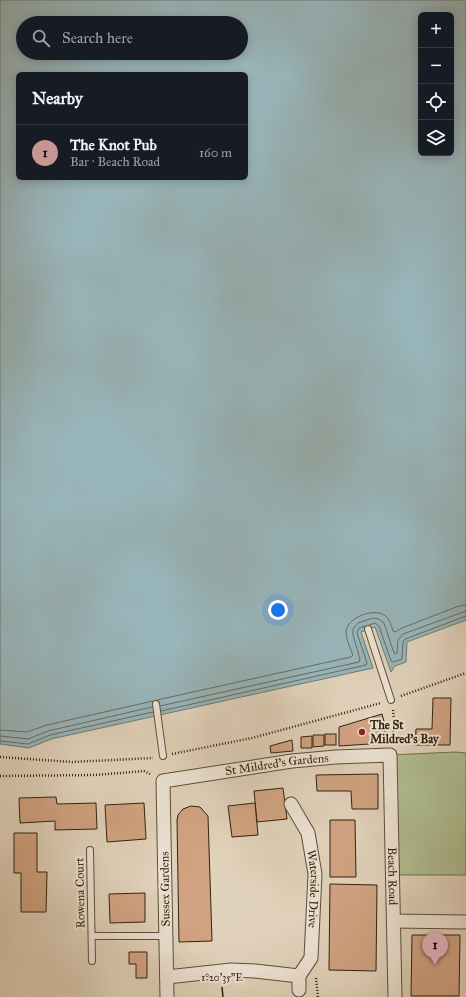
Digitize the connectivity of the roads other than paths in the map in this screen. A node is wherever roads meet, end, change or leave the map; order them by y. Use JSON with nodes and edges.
{"nodes":[{"id":1,"x":368,"y":630,"type":"dead end"},
{"id":2,"x":391,"y":700,"type":"road end"},
{"id":3,"x":156,"y":704,"type":"dead end"},
{"id":4,"x":390,"y":755,"type":"joint"},
{"id":5,"x":163,"y":756,"type":"road end"},
{"id":6,"x":163,"y":781,"type":"joint"},
{"id":7,"x":291,"y":804,"type":"dead end"},
{"id":8,"x":90,"y":850,"type":"dead end"},
{"id":9,"x":394,"y":922,"type":"junction"},
{"id":10,"x":466,"y":922,"type":"edge"},
{"id":11,"x":92,"y":936,"type":"junction"},
{"id":12,"x":166,"y":936,"type":"junction"},
{"id":13,"x":92,"y":961,"type":"dead end"},
{"id":14,"x":299,"y":976,"type":"junction"},
{"id":15,"x":167,"y":977,"type":"junction"},
{"id":16,"x":299,"y":990,"type":"dead end"},
{"id":17,"x":167,"y":997,"type":"edge"},
{"id":18,"x":395,"y":997,"type":"edge"}],
"edges":[{"from":1,"to":2,"type":"lane"},
{"from":3,"to":5,"type":"lane"},
{"from":4,"to":6,"type":"street","name":"St Mildred's Gardens"},
{"from":4,"to":9,"type":"street","name":"Beach Road"},
{"from":6,"to":12,"type":"street","name":"Sussex Gardens"},
{"from":7,"to":14,"type":"street","name":"Waterside Drive"},
{"from":8,"to":11,"type":"lane","name":"Rowena Court"},
{"from":9,"to":10,"type":"street"},
{"from":9,"to":18,"type":"street","name":"Beach Road"},
{"from":11,"to":12,"type":"lane","name":"Rowena Court"},
{"from":11,"to":13,"type":"lane","name":"Rowena Court"},
{"from":12,"to":15,"type":"street","name":"Sussex Gardens"},
{"from":14,"to":15,"type":"street"},
{"from":14,"to":16,"type":"street"},
{"from":15,"to":17,"type":"street","name":"Sussex Gardens"}]}
